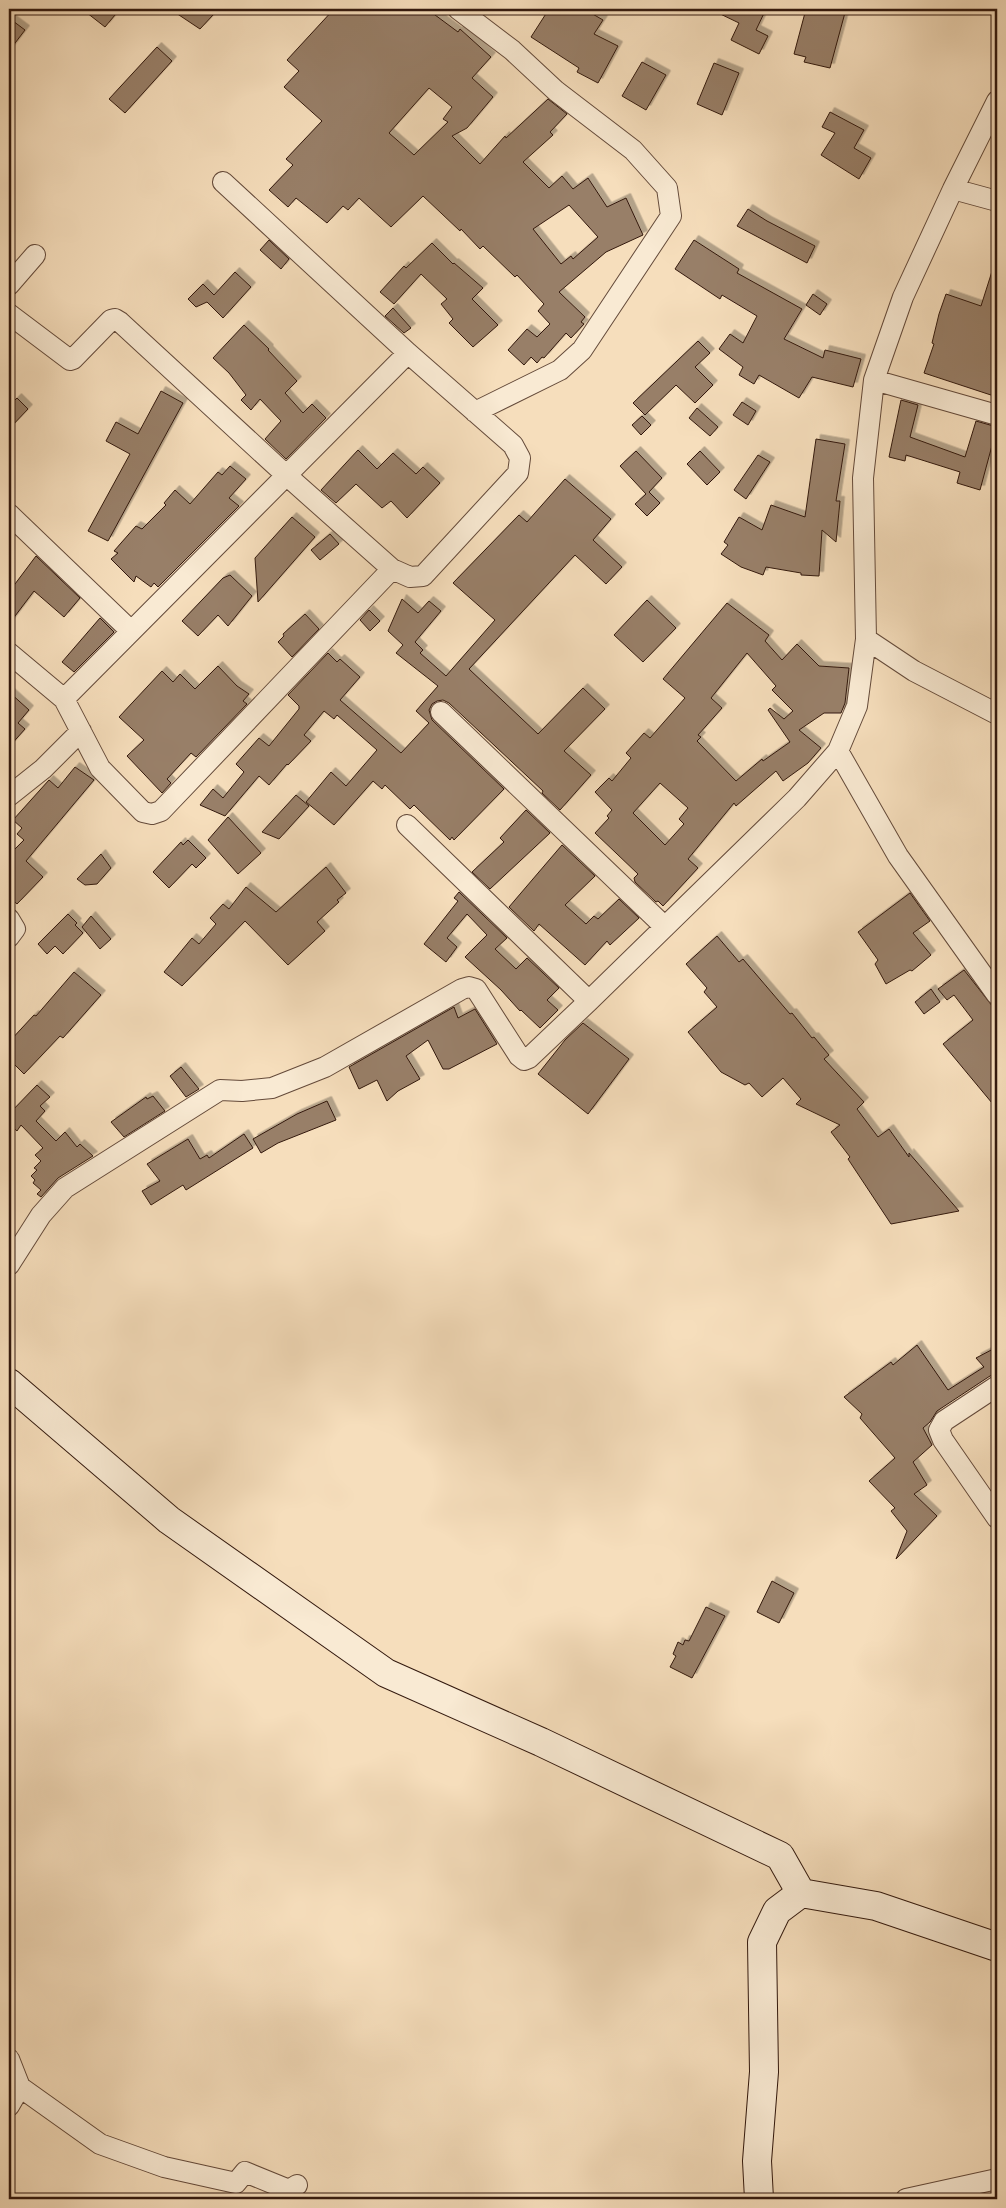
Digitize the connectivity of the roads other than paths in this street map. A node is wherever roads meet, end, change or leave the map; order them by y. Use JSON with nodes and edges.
{"nodes":[{"id":1,"x":458,"y":9,"type":"edge"},
{"id":2,"x":997,"y":101,"type":"edge"},
{"id":3,"x":223,"y":182,"type":"dead end"},
{"id":4,"x":953,"y":188,"type":"junction"},
{"id":5,"x":997,"y":201,"type":"edge"},
{"id":6,"x":35,"y":255,"type":"dead end"},
{"id":7,"x":9,"y":285,"type":"edge"},
{"id":8,"x":9,"y":314,"type":"edge"},
{"id":9,"x":408,"y":353,"type":"junction"},
{"id":10,"x":874,"y":380,"type":"junction"},
{"id":11,"x":475,"y":412,"type":"junction"},
{"id":12,"x":997,"y":415,"type":"edge"},
{"id":13,"x":285,"y":474,"type":"junction"},
{"id":14,"x":9,"y":514,"type":"edge"},
{"id":15,"x":392,"y":569,"type":"junction"},
{"id":16,"x":131,"y":631,"type":"junction"},
{"id":17,"x":866,"y":639,"type":"junction"},
{"id":18,"x":9,"y":653,"type":"edge"},
{"id":19,"x":64,"y":700,"type":"junction"},
{"id":20,"x":441,"y":712,"type":"dead end"},
{"id":21,"x":997,"y":714,"type":"edge"},
{"id":22,"x":81,"y":731,"type":"junction"},
{"id":23,"x":838,"y":751,"type":"junction"},
{"id":24,"x":9,"y":796,"type":"edge"},
{"id":25,"x":407,"y":824,"type":"dead end"},
{"id":26,"x":9,"y":919,"type":"edge"},
{"id":27,"x":665,"y":927,"type":"junction"},
{"id":28,"x":9,"y":938,"type":"edge"},
{"id":29,"x":997,"y":995,"type":"edge"},
{"id":30,"x":589,"y":1002,"type":"junction"},
{"id":31,"x":9,"y":1265,"type":"edge"},
{"id":32,"x":9,"y":1383,"type":"edge"},
{"id":33,"x":997,"y":1386,"type":"edge"},
{"id":34,"x":997,"y":1518,"type":"edge"},
{"id":35,"x":801,"y":1893,"type":"junction"},
{"id":36,"x":997,"y":1947,"type":"edge"},
{"id":37,"x":9,"y":2059,"type":"edge"},
{"id":38,"x":20,"y":2087,"type":"junction"},
{"id":39,"x":9,"y":2106,"type":"edge"},
{"id":40,"x":997,"y":2179,"type":"edge"},
{"id":41,"x":298,"y":2186,"type":"dead end"},
{"id":42,"x":759,"y":2199,"type":"edge"},
{"id":43,"x":906,"y":2199,"type":"edge"}],
"edges":[{"from":1,"to":11,"type":"street"},
{"from":2,"to":4,"type":"street"},
{"from":3,"to":9,"type":"street"},
{"from":4,"to":5,"type":"street"},
{"from":4,"to":10,"type":"street"},
{"from":6,"to":7,"type":"street"},
{"from":8,"to":13,"type":"street"},
{"from":9,"to":11,"type":"street"},
{"from":9,"to":13,"type":"street"},
{"from":10,"to":12,"type":"street"},
{"from":10,"to":17,"type":"street"},
{"from":11,"to":15,"type":"street"},
{"from":13,"to":15,"type":"street"},
{"from":13,"to":16,"type":"street"},
{"from":14,"to":16,"type":"street"},
{"from":15,"to":22,"type":"street"},
{"from":16,"to":19,"type":"street"},
{"from":17,"to":21,"type":"street"},
{"from":17,"to":23,"type":"street"},
{"from":18,"to":19,"type":"street"},
{"from":19,"to":22,"type":"street"},
{"from":20,"to":27,"type":"street"},
{"from":22,"to":24,"type":"street"},
{"from":23,"to":27,"type":"street"},
{"from":23,"to":29,"type":"street"},
{"from":25,"to":30,"type":"street"},
{"from":26,"to":28,"type":"street"},
{"from":27,"to":30,"type":"street"},
{"from":30,"to":31,"type":"street"},
{"from":32,"to":35,"type":"street"},
{"from":33,"to":34,"type":"street"},
{"from":35,"to":36,"type":"street"},
{"from":35,"to":42,"type":"street"},
{"from":37,"to":38,"type":"street"},
{"from":38,"to":39,"type":"street"},
{"from":38,"to":41,"type":"street"},
{"from":40,"to":43,"type":"street"}]}
